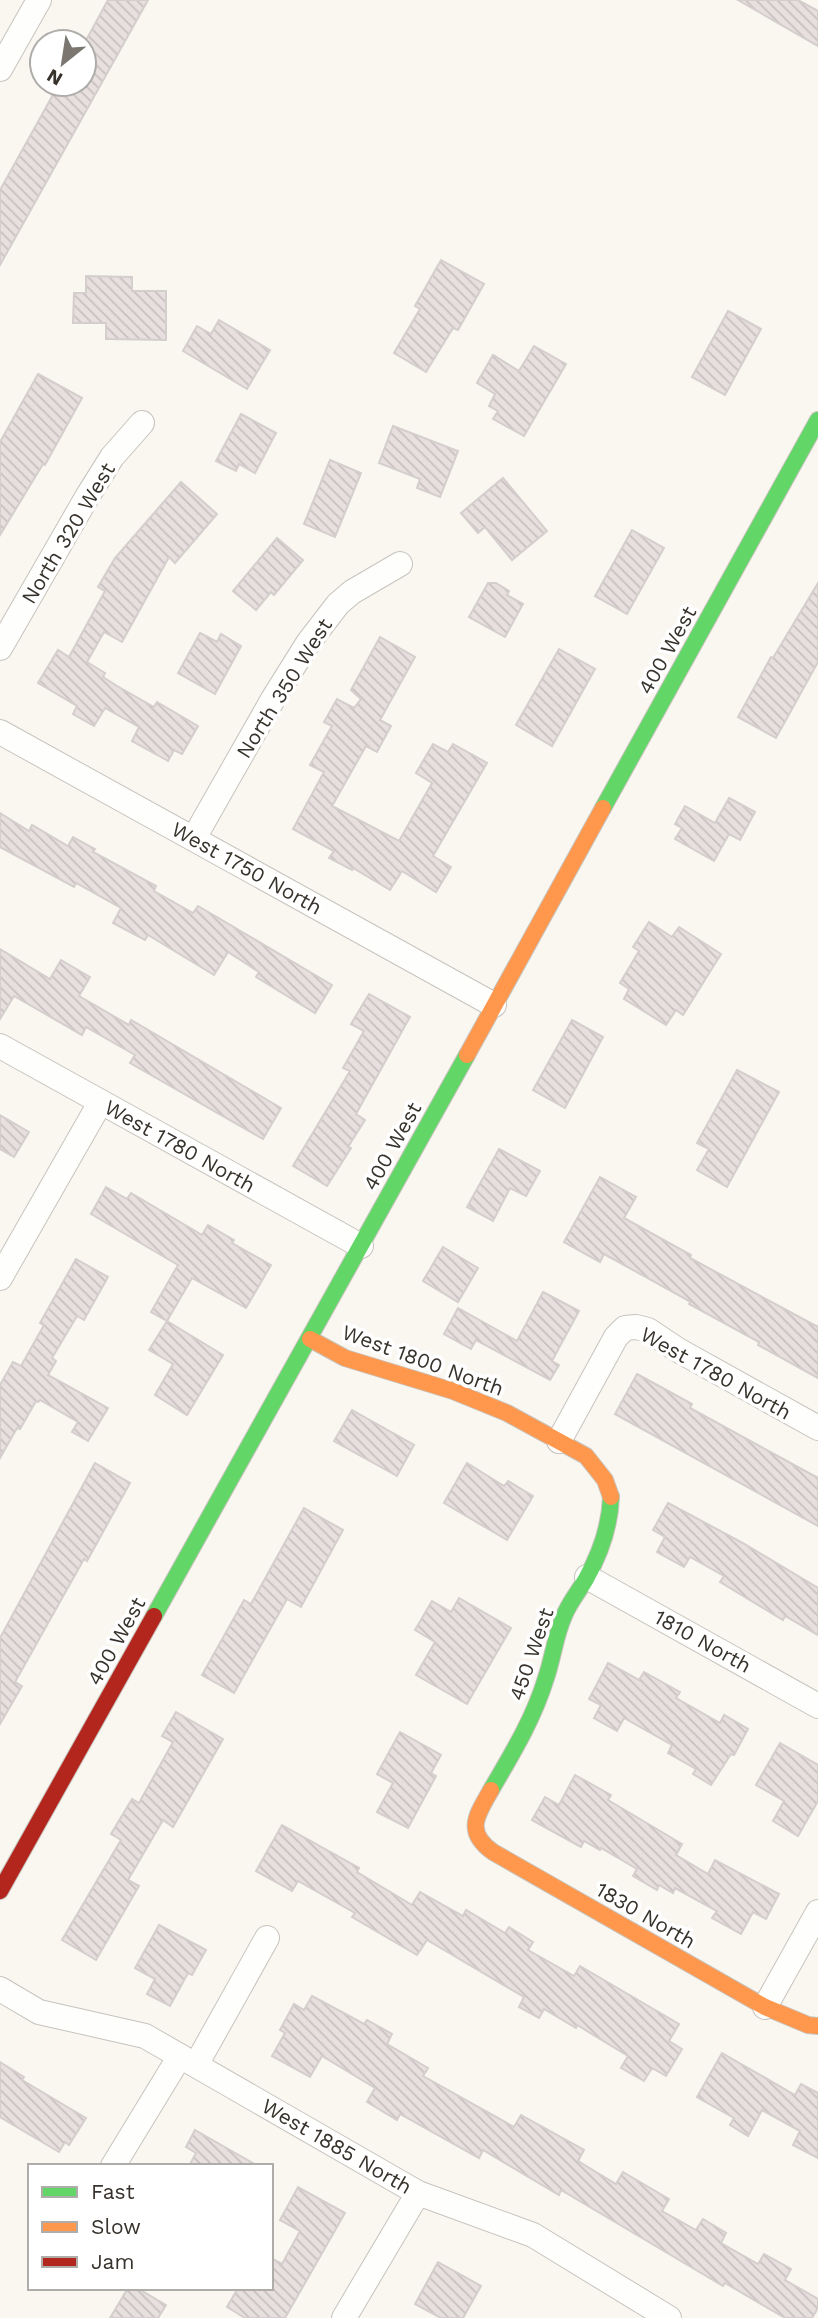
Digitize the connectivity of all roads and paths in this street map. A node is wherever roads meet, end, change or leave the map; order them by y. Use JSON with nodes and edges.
{"nodes":[{"id":1,"x":39,"y":0,"type":"edge"},
{"id":2,"x":0,"y":69,"type":"edge"},
{"id":3,"x":818,"y":420,"type":"edge"},
{"id":4,"x":142,"y":423,"type":"dead end"},
{"id":5,"x":400,"y":564,"type":"dead end"},
{"id":6,"x":0,"y":648,"type":"edge"},
{"id":7,"x":0,"y":732,"type":"edge"},
{"id":8,"x":194,"y":838,"type":"junction"},
{"id":9,"x":494,"y":1005,"type":"junction"},
{"id":10,"x":0,"y":1046,"type":"edge"},
{"id":11,"x":100,"y":1103,"type":"junction"},
{"id":12,"x":361,"y":1246,"type":"junction"},
{"id":13,"x":0,"y":1278,"type":"edge"},
{"id":14,"x":310,"y":1339,"type":"junction"},
{"id":15,"x":818,"y":1428,"type":"edge"},
{"id":16,"x":559,"y":1441,"type":"junction"},
{"id":17,"x":611,"y":1498,"type":"joint"},
{"id":18,"x":587,"y":1577,"type":"junction"},
{"id":19,"x":818,"y":1706,"type":"edge"},
{"id":20,"x":475,"y":1819,"type":"joint"},
{"id":21,"x":0,"y":1891,"type":"edge"},
{"id":22,"x":818,"y":1912,"type":"edge"},
{"id":23,"x":267,"y":1938,"type":"dead end"},
{"id":24,"x":0,"y":1989,"type":"edge"},
{"id":25,"x":765,"y":2007,"type":"junction"},
{"id":26,"x":818,"y":2026,"type":"edge"},
{"id":27,"x":188,"y":2060,"type":"junction"},
{"id":28,"x":114,"y":2164,"type":"edge"},
{"id":29,"x":418,"y":2193,"type":"junction"},
{"id":30,"x":659,"y":2316,"type":"edge"},
{"id":31,"x":344,"y":2318,"type":"edge"}],
"edges":[{"from":1,"to":2,"type":"street"},
{"from":3,"to":9,"type":"street","name":"400 West"},
{"from":4,"to":6,"type":"street","name":"North 320 West"},
{"from":5,"to":8,"type":"street","name":"North 350 West"},
{"from":7,"to":8,"type":"street","name":"West 1750 North"},
{"from":8,"to":9,"type":"street","name":"West 1750 North"},
{"from":9,"to":12,"type":"street","name":"400 West"},
{"from":10,"to":11,"type":"street","name":"West 1780 North"},
{"from":11,"to":12,"type":"street","name":"West 1780 North"},
{"from":11,"to":13,"type":"street"},
{"from":12,"to":14,"type":"street","name":"400 West"},
{"from":14,"to":16,"type":"street","name":"West 1800 North"},
{"from":14,"to":21,"type":"street","name":"400 West"},
{"from":15,"to":16,"type":"street","name":"West 1780 North"},
{"from":16,"to":17,"type":"street","name":"West 1800 North"},
{"from":17,"to":18,"type":"street","name":"450 West"},
{"from":18,"to":19,"type":"street","name":"1810 North"},
{"from":18,"to":20,"type":"street","name":"450 West"},
{"from":20,"to":25,"type":"street","name":"1830 North"},
{"from":22,"to":25,"type":"street"},
{"from":23,"to":27,"type":"street"},
{"from":24,"to":27,"type":"street","name":"West 1885 North"},
{"from":25,"to":26,"type":"street","name":"1830 North"},
{"from":27,"to":28,"type":"street"},
{"from":27,"to":29,"type":"street","name":"West 1885 North"},
{"from":29,"to":30,"type":"street","name":"West 1885 North"},
{"from":29,"to":31,"type":"street"}]}
